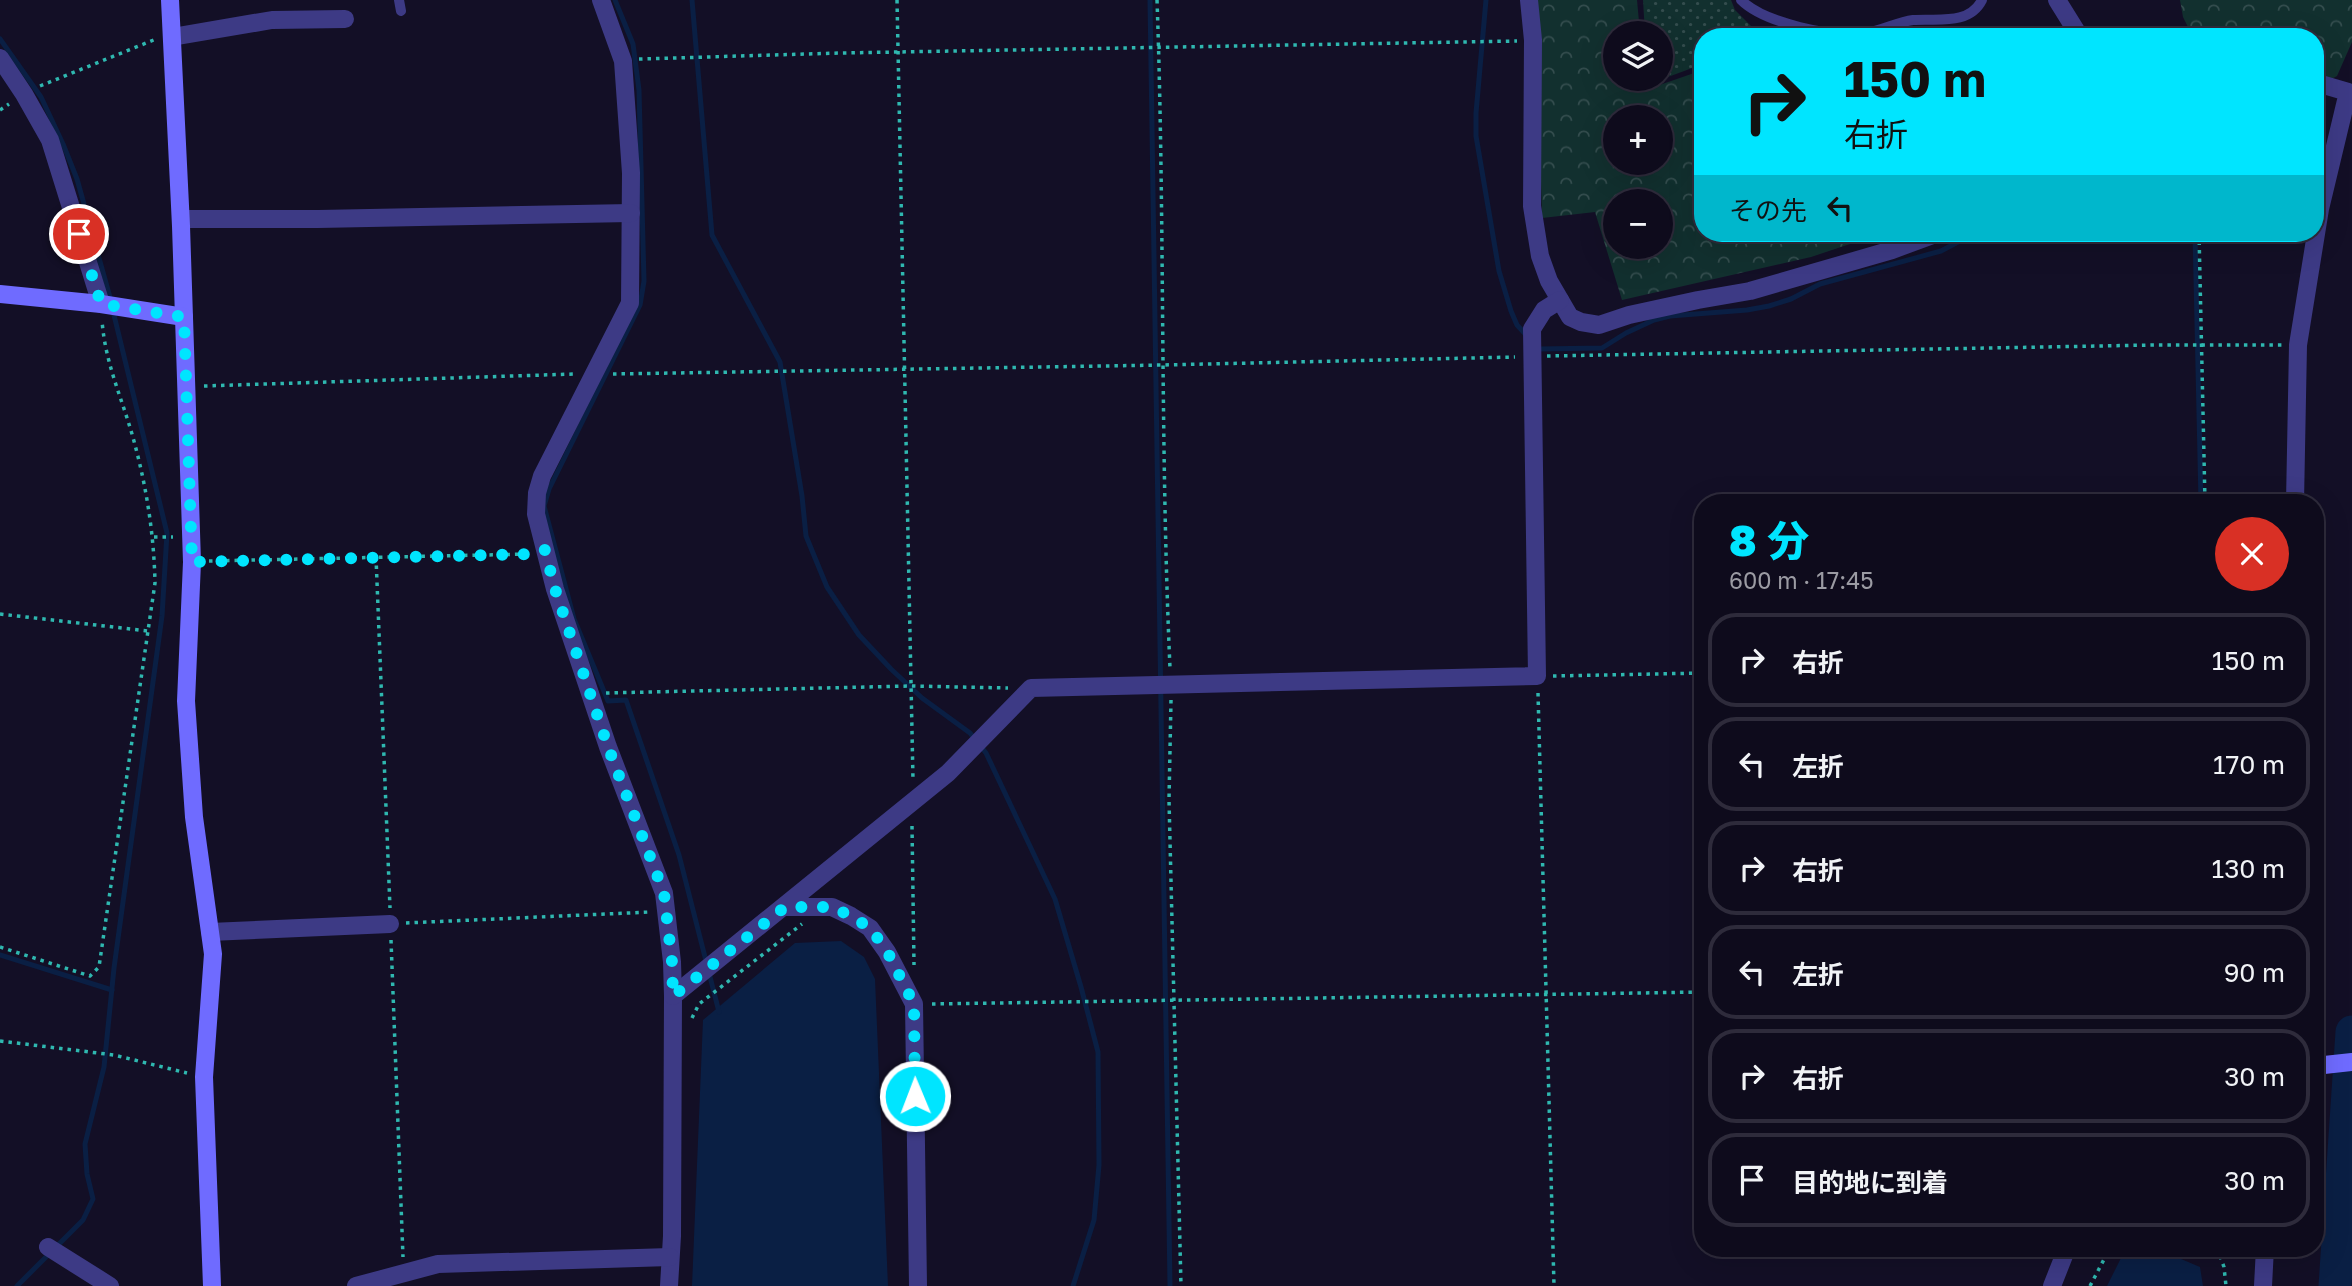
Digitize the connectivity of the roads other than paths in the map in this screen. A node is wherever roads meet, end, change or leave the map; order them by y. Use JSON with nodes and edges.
{"nodes":[{"id":1,"x":170,"y":0,"type":"edge"},
{"id":2,"x":601,"y":0,"type":"edge"},
{"id":3,"x":1529,"y":0,"type":"edge"},
{"id":4,"x":1741,"y":0,"type":"edge"},
{"id":5,"x":1982,"y":0,"type":"edge"},
{"id":6,"x":2056,"y":0,"type":"edge"},
{"id":7,"x":345,"y":19,"type":"dead end"},
{"id":8,"x":1808,"y":28,"type":"edge"},
{"id":9,"x":1883,"y":28,"type":"edge"},
{"id":10,"x":2074,"y":28,"type":"edge"},
{"id":11,"x":172,"y":37,"type":"junction"},
{"id":12,"x":0,"y":58,"type":"edge"},
{"id":13,"x":2324,"y":85,"type":"edge"},
{"id":14,"x":2350,"y":86,"type":"edge"},
{"id":15,"x":2324,"y":193,"type":"edge"},
{"id":16,"x":631,"y":213,"type":"junction"},
{"id":17,"x":181,"y":219,"type":"junction"},
{"id":18,"x":1914,"y":242,"type":"edge"},
{"id":19,"x":2315,"y":242,"type":"edge"},
{"id":20,"x":0,"y":294,"type":"edge"},
{"id":21,"x":1560,"y":300,"type":"junction"},
{"id":22,"x":101,"y":304,"type":"junction"},
{"id":23,"x":184,"y":317,"type":"junction"},
{"id":24,"x":2295,"y":494,"type":"edge"},
{"id":25,"x":785,"y":907,"type":"junction"},
{"id":26,"x":390,"y":924,"type":"road end"},
{"id":27,"x":210,"y":932,"type":"junction"},
{"id":28,"x":673,"y":996,"type":"junction"},
{"id":29,"x":2352,"y":1062,"type":"edge"},
{"id":30,"x":2324,"y":1065,"type":"edge"},
{"id":31,"x":48,"y":1247,"type":"dead end"},
{"id":32,"x":670,"y":1257,"type":"junction"},
{"id":33,"x":2063,"y":1257,"type":"edge"},
{"id":34,"x":2265,"y":1257,"type":"edge"},
{"id":35,"x":110,"y":1286,"type":"edge"},
{"id":36,"x":212,"y":1286,"type":"edge"},
{"id":37,"x":356,"y":1286,"type":"edge"},
{"id":38,"x":669,"y":1286,"type":"edge"},
{"id":39,"x":918,"y":1286,"type":"edge"},
{"id":40,"x":2052,"y":1286,"type":"edge"},
{"id":41,"x":2263,"y":1286,"type":"edge"}],
"edges":[{"from":1,"to":11,"type":"street"},
{"from":2,"to":16,"type":"street"},
{"from":3,"to":21,"type":"street"},
{"from":4,"to":8,"type":"lane"},
{"from":5,"to":9,"type":"lane"},
{"from":6,"to":10,"type":"street"},
{"from":7,"to":11,"type":"street"},
{"from":11,"to":17,"type":"street"},
{"from":12,"to":22,"type":"street"},
{"from":13,"to":14,"type":"street"},
{"from":14,"to":15,"type":"street"},
{"from":16,"to":17,"type":"street"},
{"from":16,"to":28,"type":"street"},
{"from":17,"to":23,"type":"street"},
{"from":18,"to":21,"type":"street"},
{"from":19,"to":24,"type":"street"},
{"from":20,"to":22,"type":"street"},
{"from":21,"to":25,"type":"street"},
{"from":22,"to":23,"type":"street"},
{"from":23,"to":27,"type":"street"},
{"from":25,"to":28,"type":"street"},
{"from":25,"to":39,"type":"street"},
{"from":26,"to":27,"type":"street"},
{"from":27,"to":36,"type":"street"},
{"from":28,"to":32,"type":"street"},
{"from":29,"to":30,"type":"street"},
{"from":31,"to":35,"type":"street"},
{"from":32,"to":37,"type":"street"},
{"from":32,"to":38,"type":"street"},
{"from":33,"to":40,"type":"street"},
{"from":34,"to":41,"type":"street"}]}
